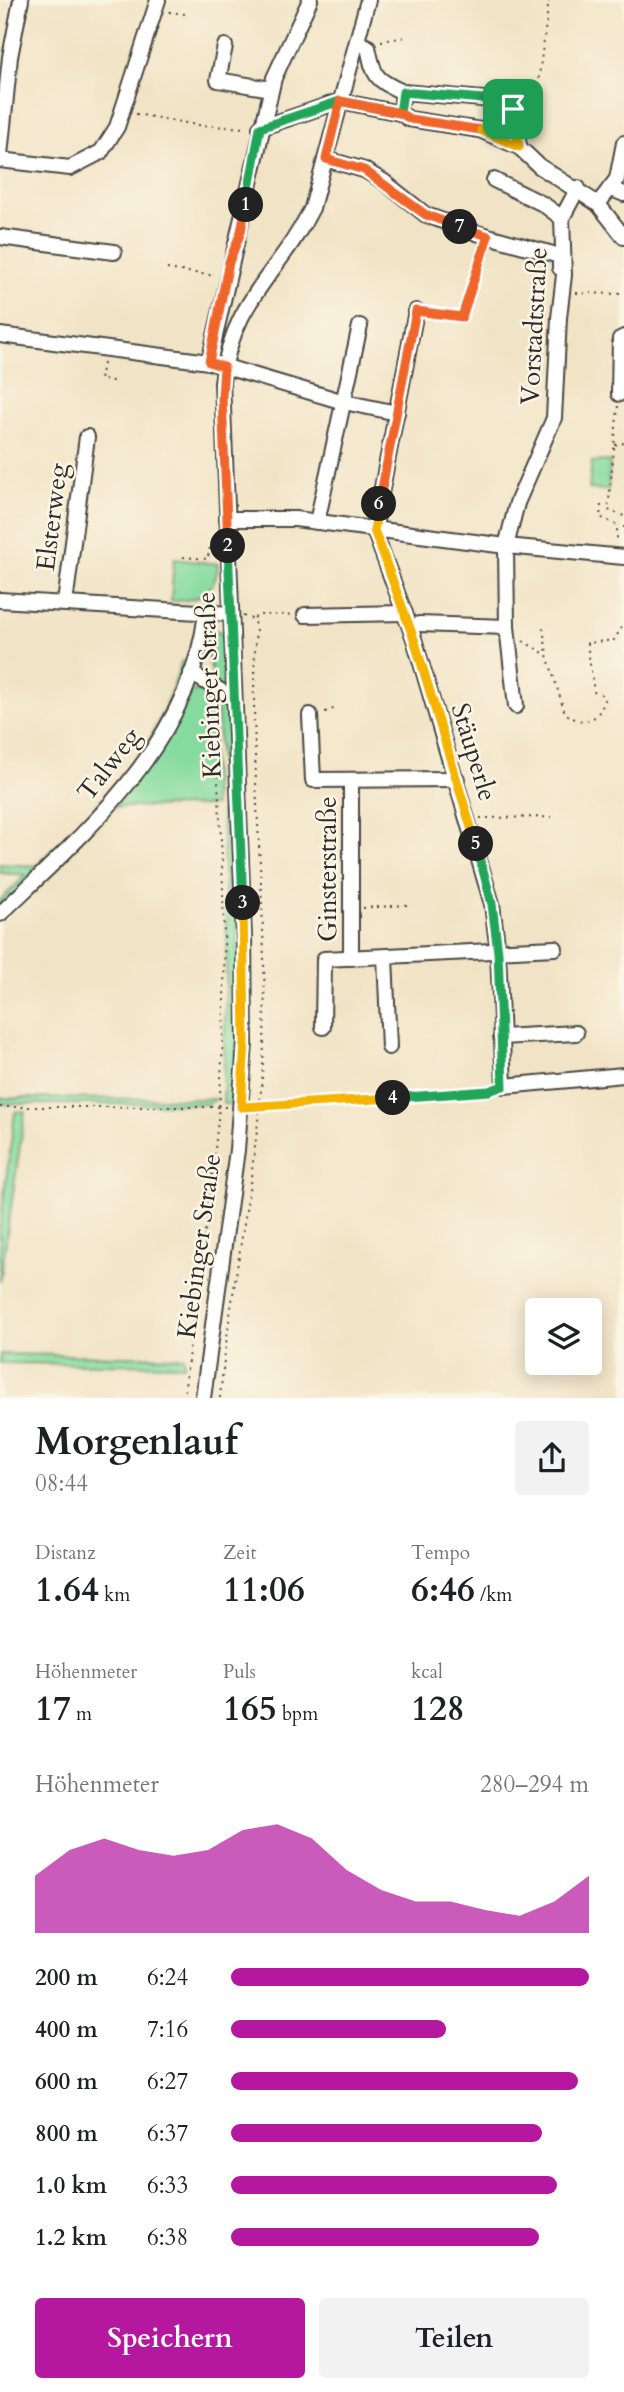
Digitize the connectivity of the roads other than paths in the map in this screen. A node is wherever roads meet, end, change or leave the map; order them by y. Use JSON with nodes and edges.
{"nodes":[{"id":1,"x":20,"y":0,"type":"edge"},
{"id":2,"x":310,"y":0,"type":"edge"},
{"id":3,"x":368,"y":0,"type":"edge"},
{"id":4,"x":156,"y":5,"type":"edge"},
{"id":5,"x":362,"y":45,"type":"junction"},
{"id":6,"x":225,"y":46,"type":"dead end"},
{"id":7,"x":5,"y":56,"type":"edge"},
{"id":8,"x":271,"y":89,"type":"junction"},
{"id":9,"x":403,"y":92,"type":"junction"},
{"id":10,"x":340,"y":101,"type":"junction"},
{"id":11,"x":400,"y":113,"type":"junction"},
{"id":12,"x":260,"y":128,"type":"junction"},
{"id":13,"x":624,"y":143,"type":"edge"},
{"id":14,"x":519,"y":147,"type":"junction"},
{"id":15,"x":0,"y":157,"type":"edge"},
{"id":16,"x":326,"y":159,"type":"junction"},
{"id":17,"x":494,"y":180,"type":"dead end"},
{"id":18,"x":578,"y":188,"type":"junction"},
{"id":19,"x":617,"y":191,"type":"edge"},
{"id":20,"x":598,"y":204,"type":"junction"},
{"id":21,"x":562,"y":218,"type":"junction"},
{"id":22,"x":0,"y":237,"type":"edge"},
{"id":23,"x":624,"y":237,"type":"edge"},
{"id":24,"x":114,"y":252,"type":"dead end"},
{"id":25,"x":564,"y":275,"type":"junction"},
{"id":26,"x":416,"y":311,"type":"road end"},
{"id":27,"x":360,"y":326,"type":"dead end"},
{"id":28,"x":0,"y":335,"type":"edge"},
{"id":29,"x":624,"y":337,"type":"edge"},
{"id":30,"x":209,"y":362,"type":"junction"},
{"id":31,"x":224,"y":367,"type":"junction"},
{"id":32,"x":619,"y":394,"type":"road end"},
{"id":33,"x":344,"y":401,"type":"junction"},
{"id":34,"x":397,"y":413,"type":"junction"},
{"id":35,"x":87,"y":438,"type":"dead end"},
{"id":36,"x":226,"y":519,"type":"junction"},
{"id":37,"x":317,"y":523,"type":"junction"},
{"id":38,"x":374,"y":530,"type":"junction"},
{"id":39,"x":506,"y":546,"type":"junction"},
{"id":40,"x":624,"y":557,"type":"edge"},
{"id":41,"x":0,"y":600,"type":"edge"},
{"id":42,"x":65,"y":603,"type":"junction"},
{"id":43,"x":206,"y":613,"type":"junction"},
{"id":44,"x":405,"y":613,"type":"junction"},
{"id":45,"x":231,"y":614,"type":"junction"},
{"id":46,"x":305,"y":615,"type":"road end"},
{"id":47,"x":419,"y":624,"type":"dead end"},
{"id":48,"x":507,"y":627,"type":"junction"},
{"id":49,"x":191,"y":673,"type":"junction"},
{"id":50,"x":234,"y":699,"type":"junction"},
{"id":51,"x":516,"y":706,"type":"dead end"},
{"id":52,"x":310,"y":715,"type":"dead end"},
{"id":53,"x":457,"y":779,"type":"junction"},
{"id":54,"x":351,"y":780,"type":"junction"},
{"id":55,"x":0,"y":914,"type":"edge"},
{"id":56,"x":555,"y":948,"type":"dead end"},
{"id":57,"x":498,"y":952,"type":"junction"},
{"id":58,"x":385,"y":957,"type":"junction"},
{"id":59,"x":351,"y":958,"type":"junction"},
{"id":60,"x":323,"y":1027,"type":"dead end"},
{"id":61,"x":576,"y":1033,"type":"dead end"},
{"id":62,"x":501,"y":1037,"type":"junction"},
{"id":63,"x":389,"y":1048,"type":"dead end"},
{"id":64,"x":624,"y":1075,"type":"edge"},
{"id":65,"x":203,"y":1398,"type":"edge"}],
"edges":[{"from":1,"to":7,"type":"street"},
{"from":2,"to":8,"type":"street"},
{"from":3,"to":5,"type":"street","name":"Kiebinger Straße"},
{"from":4,"to":15,"type":"street"},
{"from":5,"to":9,"type":"street"},
{"from":5,"to":10,"type":"street","name":"Kiebinger Straße"},
{"from":6,"to":8,"type":"street"},
{"from":7,"to":15,"type":"street"},
{"from":8,"to":12,"type":"street"},
{"from":9,"to":11,"type":"street"},
{"from":9,"to":14,"type":"street"},
{"from":10,"to":11,"type":"street"},
{"from":10,"to":12,"type":"street"},
{"from":10,"to":16,"type":"street","name":"Kiebinger Straße"},
{"from":11,"to":14,"type":"street"},
{"from":12,"to":30,"type":"street"},
{"from":13,"to":19,"type":"street"},
{"from":14,"to":18,"type":"street"},
{"from":16,"to":25,"type":"street"},
{"from":16,"to":31,"type":"street","name":"Kiebinger Straße"},
{"from":17,"to":21,"type":"street"},
{"from":18,"to":20,"type":"street"},
{"from":18,"to":21,"type":"street","name":"Vorstadtstraße"},
{"from":19,"to":20,"type":"street"},
{"from":20,"to":23,"type":"street"},
{"from":21,"to":25,"type":"street","name":"Vorstadtstraße"},
{"from":22,"to":24,"type":"street"},
{"from":25,"to":39,"type":"street","name":"Vorstadtstraße"},
{"from":26,"to":34,"type":"street"},
{"from":27,"to":33,"type":"street"},
{"from":28,"to":30,"type":"street"},
{"from":29,"to":32,"type":"street"},
{"from":30,"to":31,"type":"street"},
{"from":31,"to":33,"type":"street"},
{"from":31,"to":36,"type":"street","name":"Kiebinger Straße"},
{"from":33,"to":34,"type":"street"},
{"from":33,"to":37,"type":"street"},
{"from":34,"to":38,"type":"street"},
{"from":35,"to":42,"type":"street","name":"Elsterweg"},
{"from":36,"to":37,"type":"street"},
{"from":36,"to":45,"type":"street","name":"Kiebinger Straße"},
{"from":37,"to":38,"type":"street"},
{"from":38,"to":39,"type":"street"},
{"from":38,"to":44,"type":"street","name":"Stäuperle"},
{"from":39,"to":40,"type":"street"},
{"from":39,"to":48,"type":"street","name":"Vorstadtstraße"},
{"from":41,"to":42,"type":"street"},
{"from":42,"to":43,"type":"street"},
{"from":43,"to":45,"type":"street"},
{"from":43,"to":49,"type":"street","name":"Talweg"},
{"from":44,"to":46,"type":"street"},
{"from":44,"to":53,"type":"street","name":"Stäuperle"},
{"from":45,"to":50,"type":"street","name":"Kiebinger Straße"},
{"from":47,"to":48,"type":"street"},
{"from":48,"to":51,"type":"street","name":"Vorstadtstraße"},
{"from":49,"to":50,"type":"street"},
{"from":49,"to":55,"type":"street","name":"Talweg"},
{"from":50,"to":65,"type":"street","name":"Kiebinger Straße"},
{"from":52,"to":54,"type":"street"},
{"from":53,"to":54,"type":"street"},
{"from":53,"to":57,"type":"street","name":"Stäuperle"},
{"from":54,"to":59,"type":"street","name":"Ginsterstraße"},
{"from":56,"to":57,"type":"street"},
{"from":57,"to":58,"type":"street"},
{"from":57,"to":62,"type":"street","name":"Stäuperle"},
{"from":58,"to":59,"type":"street"},
{"from":58,"to":63,"type":"street"},
{"from":59,"to":60,"type":"street"},
{"from":61,"to":62,"type":"street"},
{"from":62,"to":64,"type":"street","name":"Stäuperle"}]}
